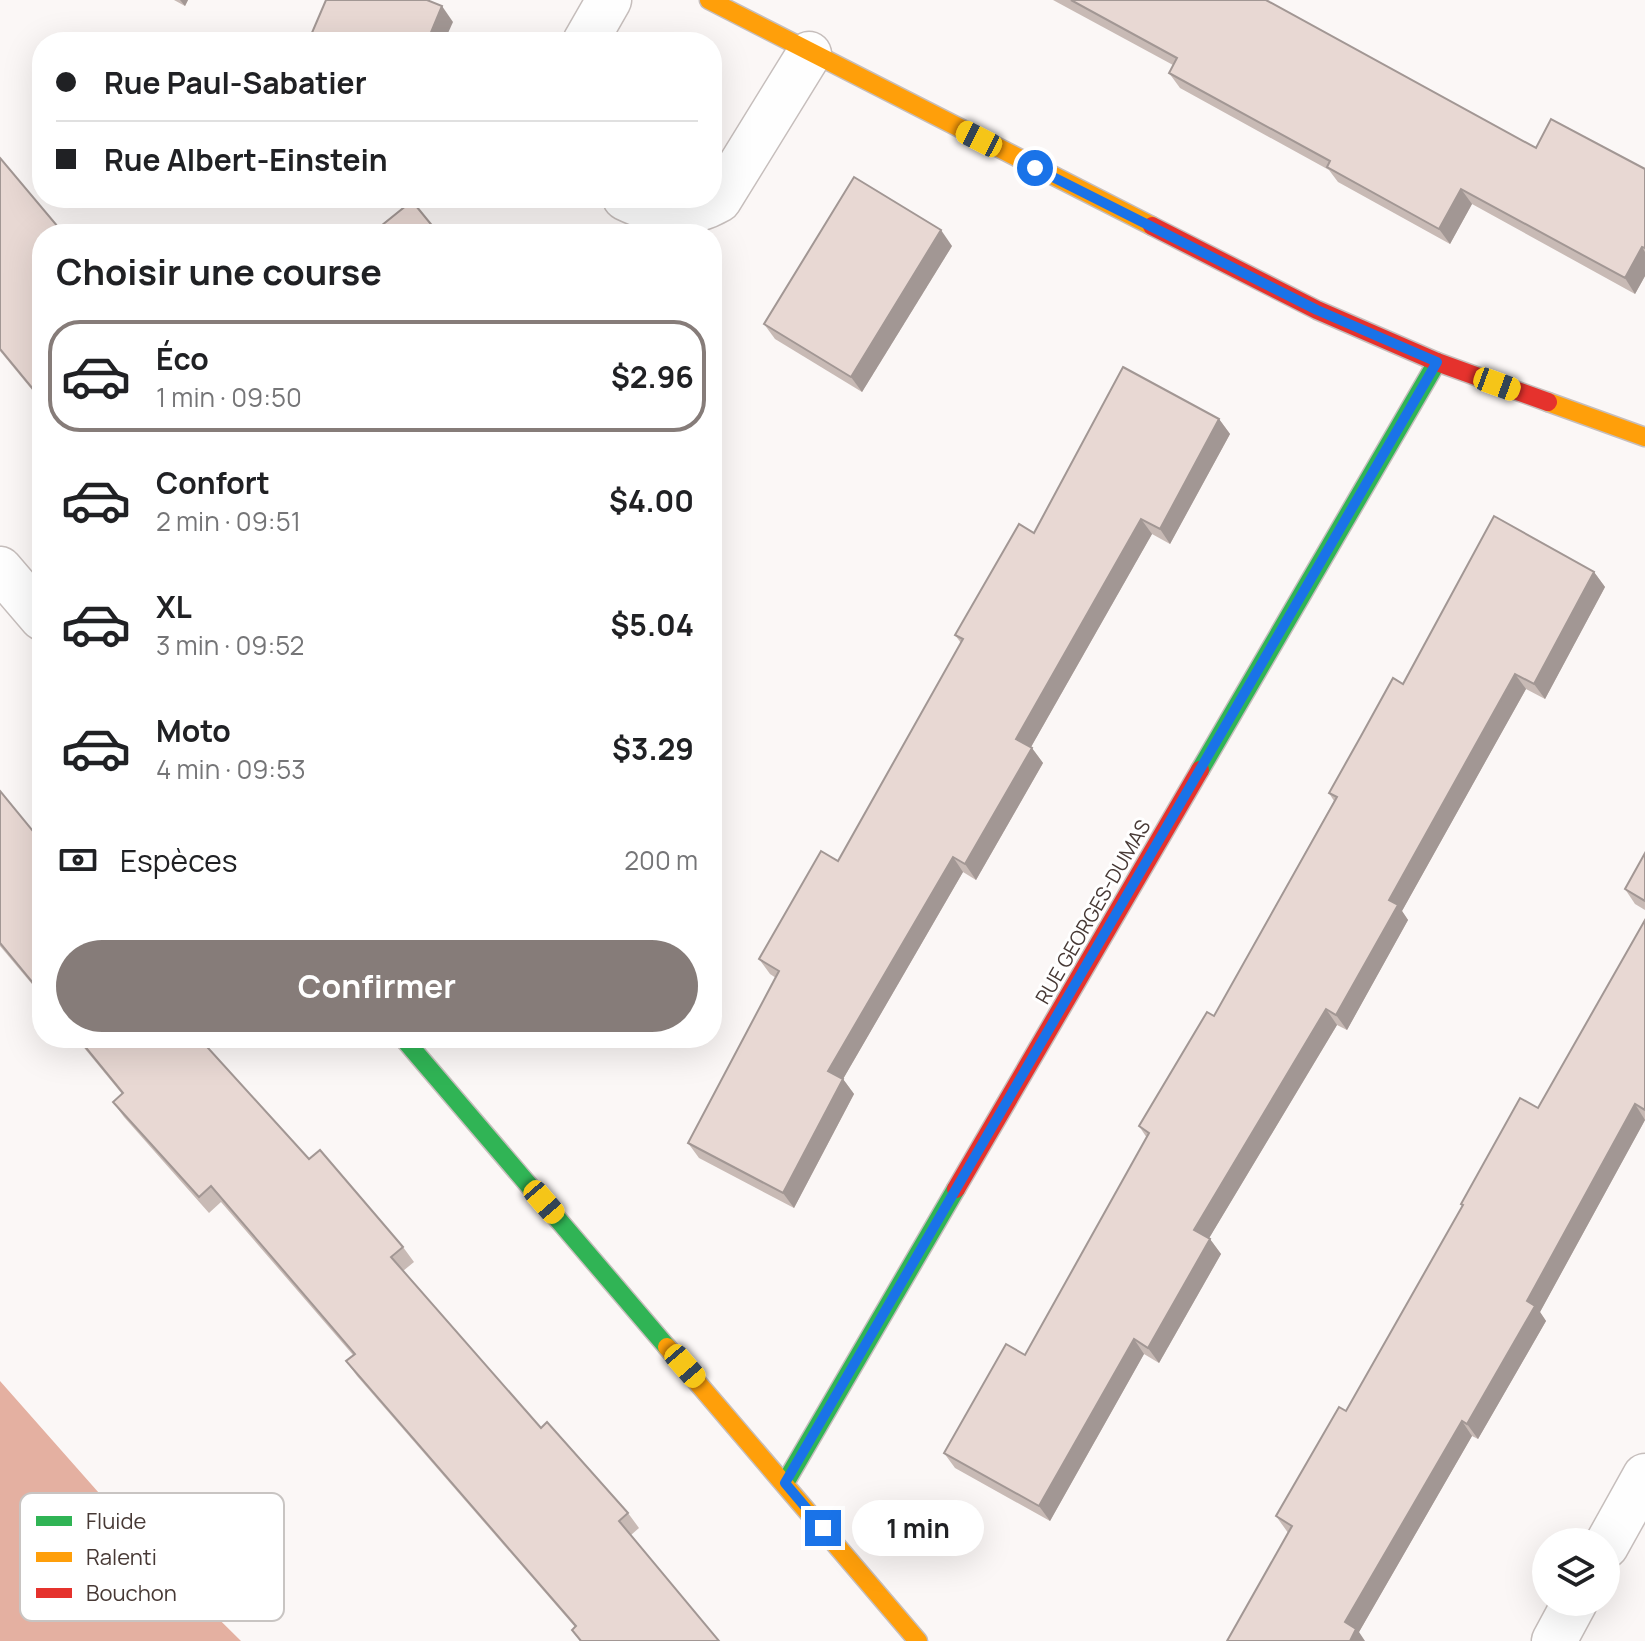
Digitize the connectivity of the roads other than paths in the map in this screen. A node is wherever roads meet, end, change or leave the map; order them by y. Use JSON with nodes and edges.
{"nodes":[{"id":1,"x":609,"y":0,"type":"edge"},
{"id":2,"x":709,"y":0,"type":"edge"},
{"id":3,"x":591,"y":32,"type":"edge"},
{"id":4,"x":809,"y":54,"type":"junction"},
{"id":5,"x":722,"y":195,"type":"edge"},
{"id":6,"x":656,"y":208,"type":"edge"},
{"id":7,"x":705,"y":208,"type":"edge"},
{"id":8,"x":1437,"y":362,"type":"junction"},
{"id":9,"x":1645,"y":437,"type":"edge"},
{"id":10,"x":0,"y":569,"type":"edge"},
{"id":11,"x":32,"y":606,"type":"edge"},
{"id":12,"x":412,"y":1048,"type":"edge"},
{"id":13,"x":1645,"y":1476,"type":"edge"},
{"id":14,"x":785,"y":1483,"type":"junction"},
{"id":15,"x":1616,"y":1528,"type":"edge"},
{"id":16,"x":1567,"y":1616,"type":"edge"},
{"id":17,"x":918,"y":1641,"type":"edge"},
{"id":18,"x":1554,"y":1641,"type":"edge"}],
"edges":[{"from":1,"to":3,"type":"street"},
{"from":2,"to":4,"type":"street"},
{"from":4,"to":5,"type":"street"},
{"from":4,"to":8,"type":"street"},
{"from":6,"to":7,"type":"street"},
{"from":8,"to":9,"type":"street"},
{"from":8,"to":14,"type":"street","name":"RUE GEORGES-DUMAS"},
{"from":10,"to":11,"type":"street"},
{"from":12,"to":14,"type":"street"},
{"from":13,"to":15,"type":"street"},
{"from":14,"to":17,"type":"street"},
{"from":16,"to":18,"type":"street"}]}
